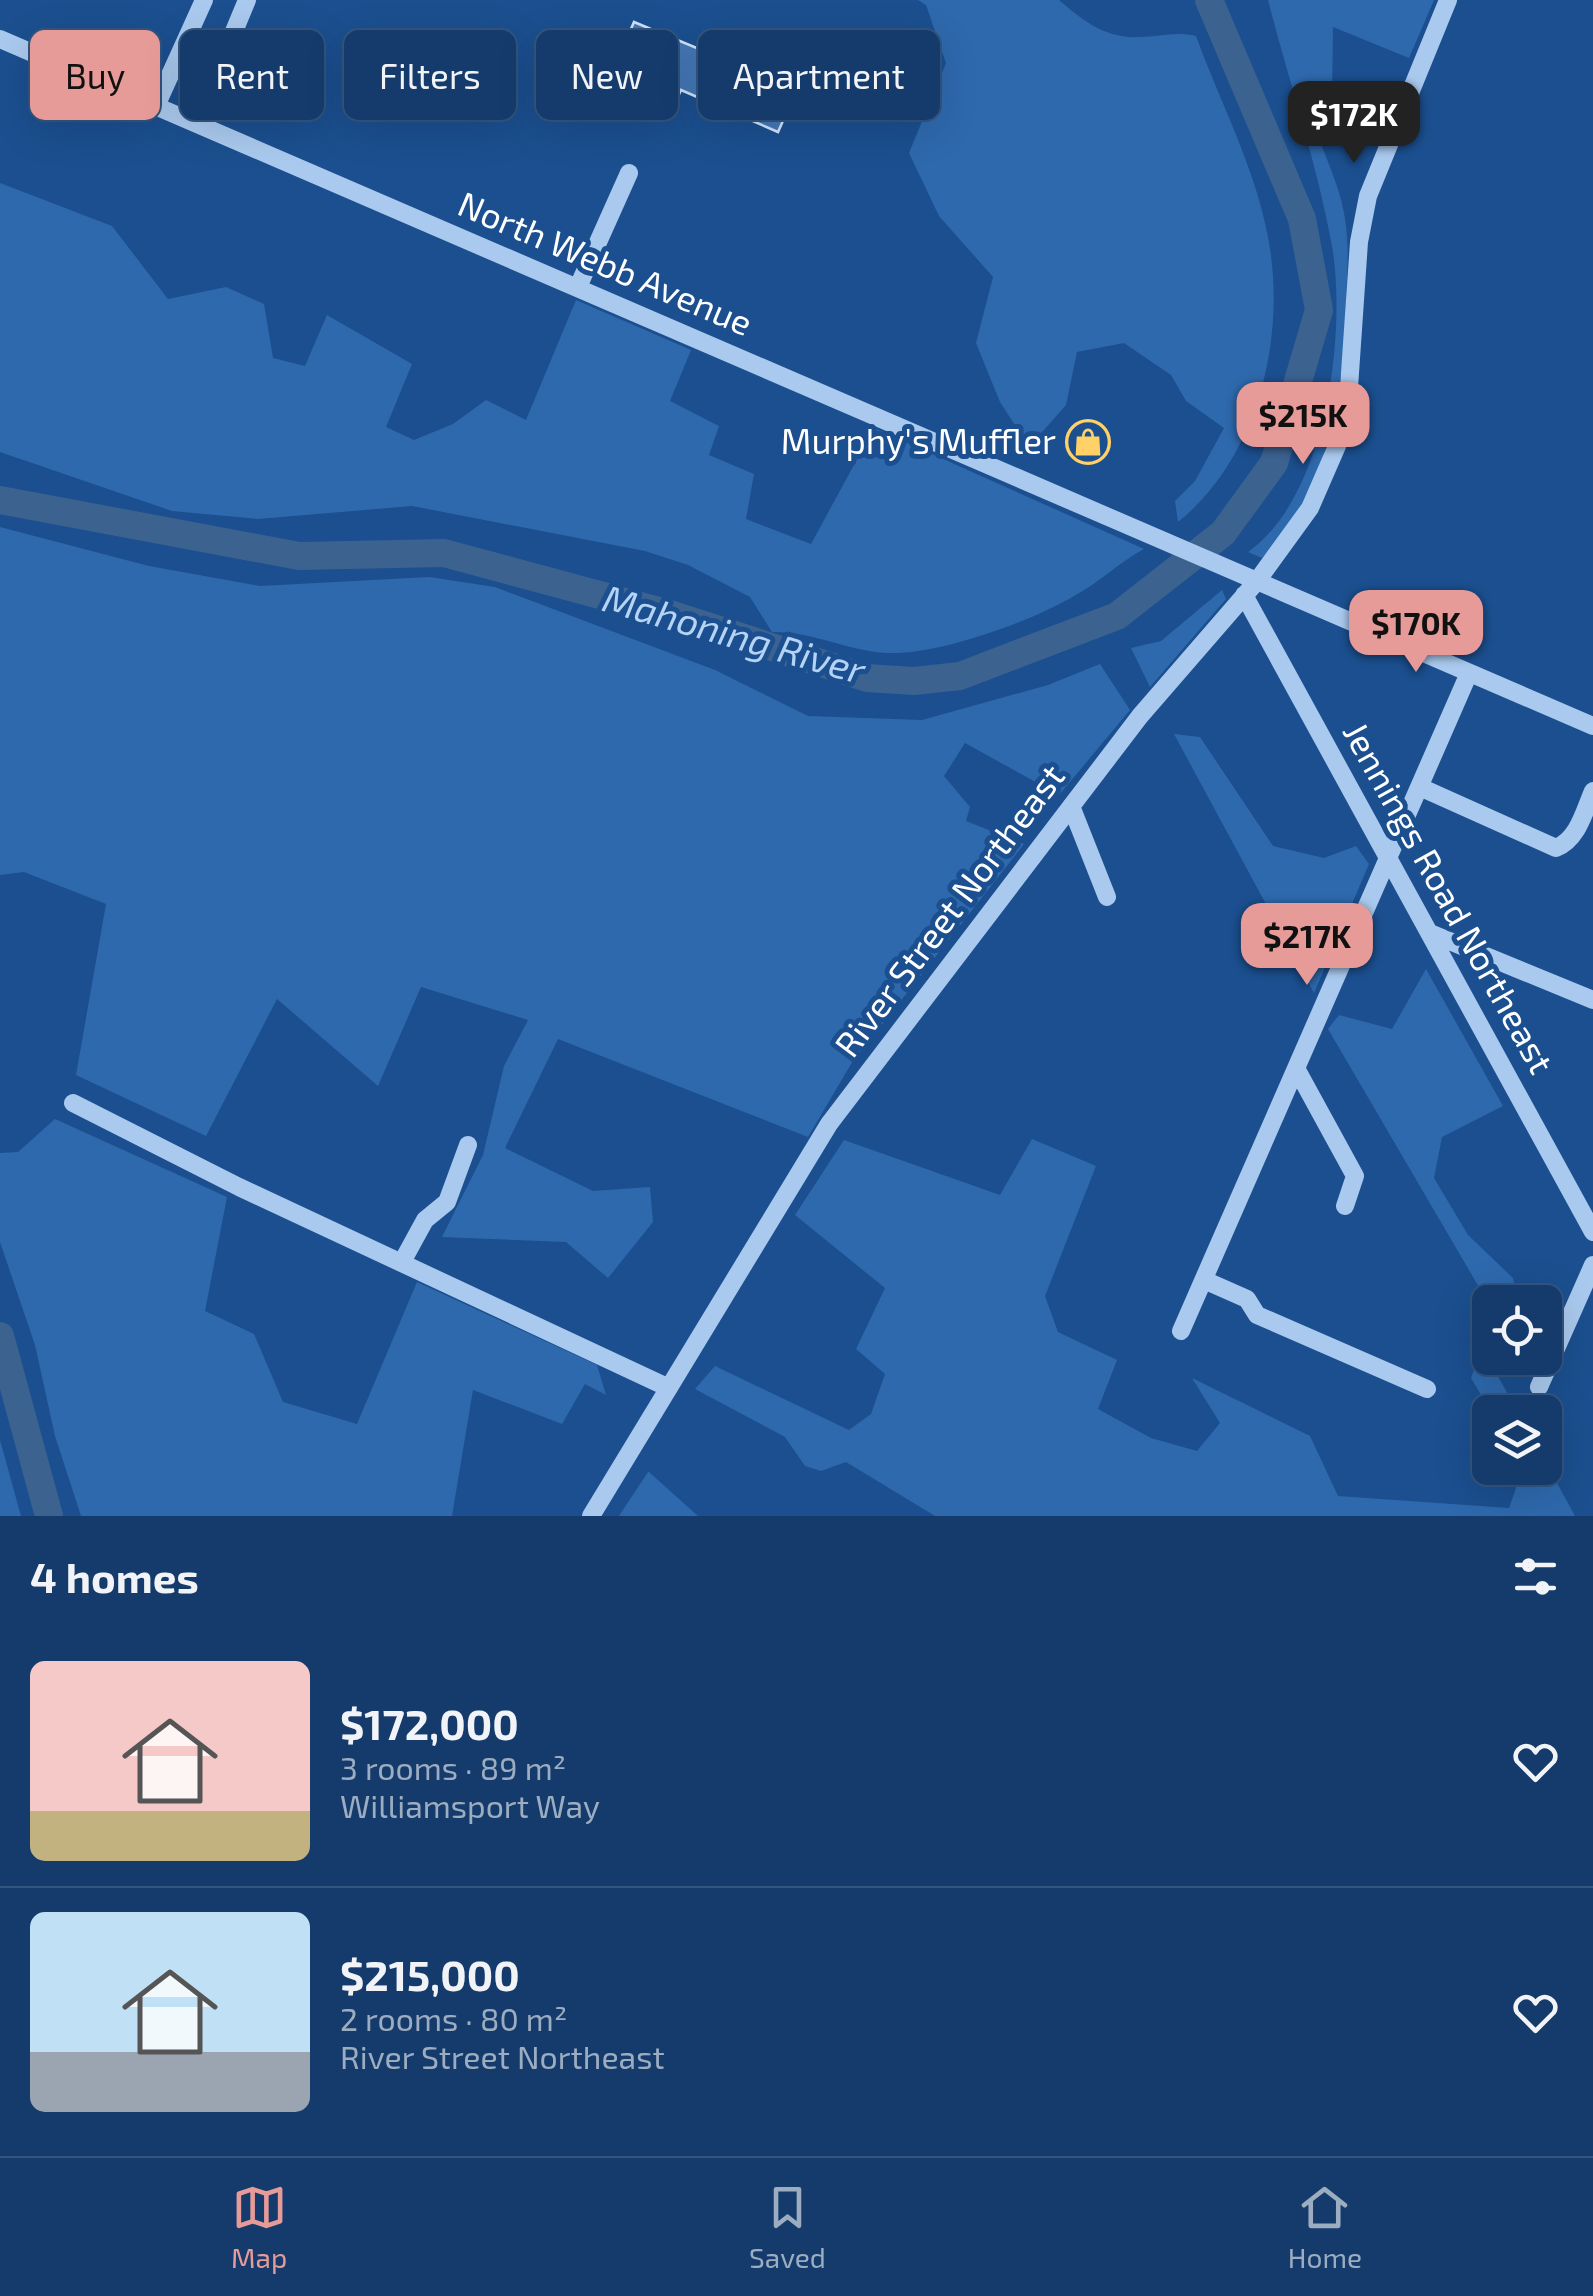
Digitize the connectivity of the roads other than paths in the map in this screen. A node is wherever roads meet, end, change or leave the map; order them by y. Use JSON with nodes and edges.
{"nodes":[{"id":1,"x":204,"y":0,"type":"edge"},
{"id":2,"x":248,"y":0,"type":"edge"},
{"id":3,"x":1448,"y":0,"type":"edge"},
{"id":4,"x":0,"y":39,"type":"edge"},
{"id":5,"x":30,"y":52,"type":"edge"},
{"id":6,"x":160,"y":97,"type":"edge"},
{"id":7,"x":160,"y":108,"type":"edge"},
{"id":8,"x":196,"y":124,"type":"junction"},
{"id":9,"x":629,"y":172,"type":"dead end"},
{"id":10,"x":578,"y":288,"type":"junction"},
{"id":11,"x":1251,"y":588,"type":"junction"},
{"id":12,"x":1469,"y":673,"type":"junction"},
{"id":13,"x":1593,"y":726,"type":"edge"},
{"id":14,"x":1422,"y":788,"type":"junction"},
{"id":15,"x":1593,"y":791,"type":"edge"},
{"id":16,"x":1071,"y":806,"type":"junction"},
{"id":17,"x":1390,"y":859,"type":"junction"},
{"id":18,"x":1107,"y":897,"type":"dead end"},
{"id":19,"x":1430,"y":933,"type":"junction"},
{"id":20,"x":1593,"y":1000,"type":"edge"},
{"id":21,"x":1297,"y":1070,"type":"junction"},
{"id":22,"x":73,"y":1102,"type":"dead end"},
{"id":23,"x":468,"y":1144,"type":"dead end"},
{"id":24,"x":1345,"y":1206,"type":"dead end"},
{"id":25,"x":1593,"y":1232,"type":"edge"},
{"id":26,"x":402,"y":1262,"type":"junction"},
{"id":27,"x":1593,"y":1266,"type":"edge"},
{"id":28,"x":1204,"y":1280,"type":"junction"},
{"id":29,"x":1181,"y":1332,"type":"dead end"},
{"id":30,"x":1539,"y":1387,"type":"dead end"},
{"id":31,"x":669,"y":1388,"type":"junction"},
{"id":32,"x":1427,"y":1389,"type":"dead end"},
{"id":33,"x":591,"y":1516,"type":"edge"}],
"edges":[{"from":1,"to":6,"type":"street"},
{"from":2,"to":8,"type":"street"},
{"from":3,"to":11,"type":"street","name":"River Street Northeast"},
{"from":4,"to":5,"type":"street","name":"North Webb Avenue"},
{"from":7,"to":8,"type":"street","name":"North Webb Avenue"},
{"from":8,"to":10,"type":"street","name":"North Webb Avenue"},
{"from":9,"to":10,"type":"street"},
{"from":10,"to":11,"type":"street","name":"North Webb Avenue"},
{"from":11,"to":12,"type":"street","name":"North Webb Avenue"},
{"from":11,"to":16,"type":"street","name":"River Street Northeast"},
{"from":11,"to":17,"type":"street","name":"Jennings Road Northeast"},
{"from":12,"to":13,"type":"street","name":"North Webb Avenue"},
{"from":12,"to":14,"type":"street"},
{"from":14,"to":15,"type":"street"},
{"from":14,"to":17,"type":"street"},
{"from":16,"to":18,"type":"street"},
{"from":16,"to":31,"type":"street","name":"River Street Northeast"},
{"from":17,"to":19,"type":"street","name":"Jennings Road Northeast"},
{"from":17,"to":21,"type":"street"},
{"from":19,"to":20,"type":"street"},
{"from":19,"to":25,"type":"street","name":"Jennings Road Northeast"},
{"from":21,"to":24,"type":"street"},
{"from":21,"to":28,"type":"street"},
{"from":22,"to":26,"type":"street"},
{"from":23,"to":26,"type":"street"},
{"from":26,"to":31,"type":"street"},
{"from":27,"to":30,"type":"street"},
{"from":28,"to":29,"type":"street"},
{"from":28,"to":32,"type":"street"},
{"from":31,"to":33,"type":"street","name":"River Street Northeast"}]}
